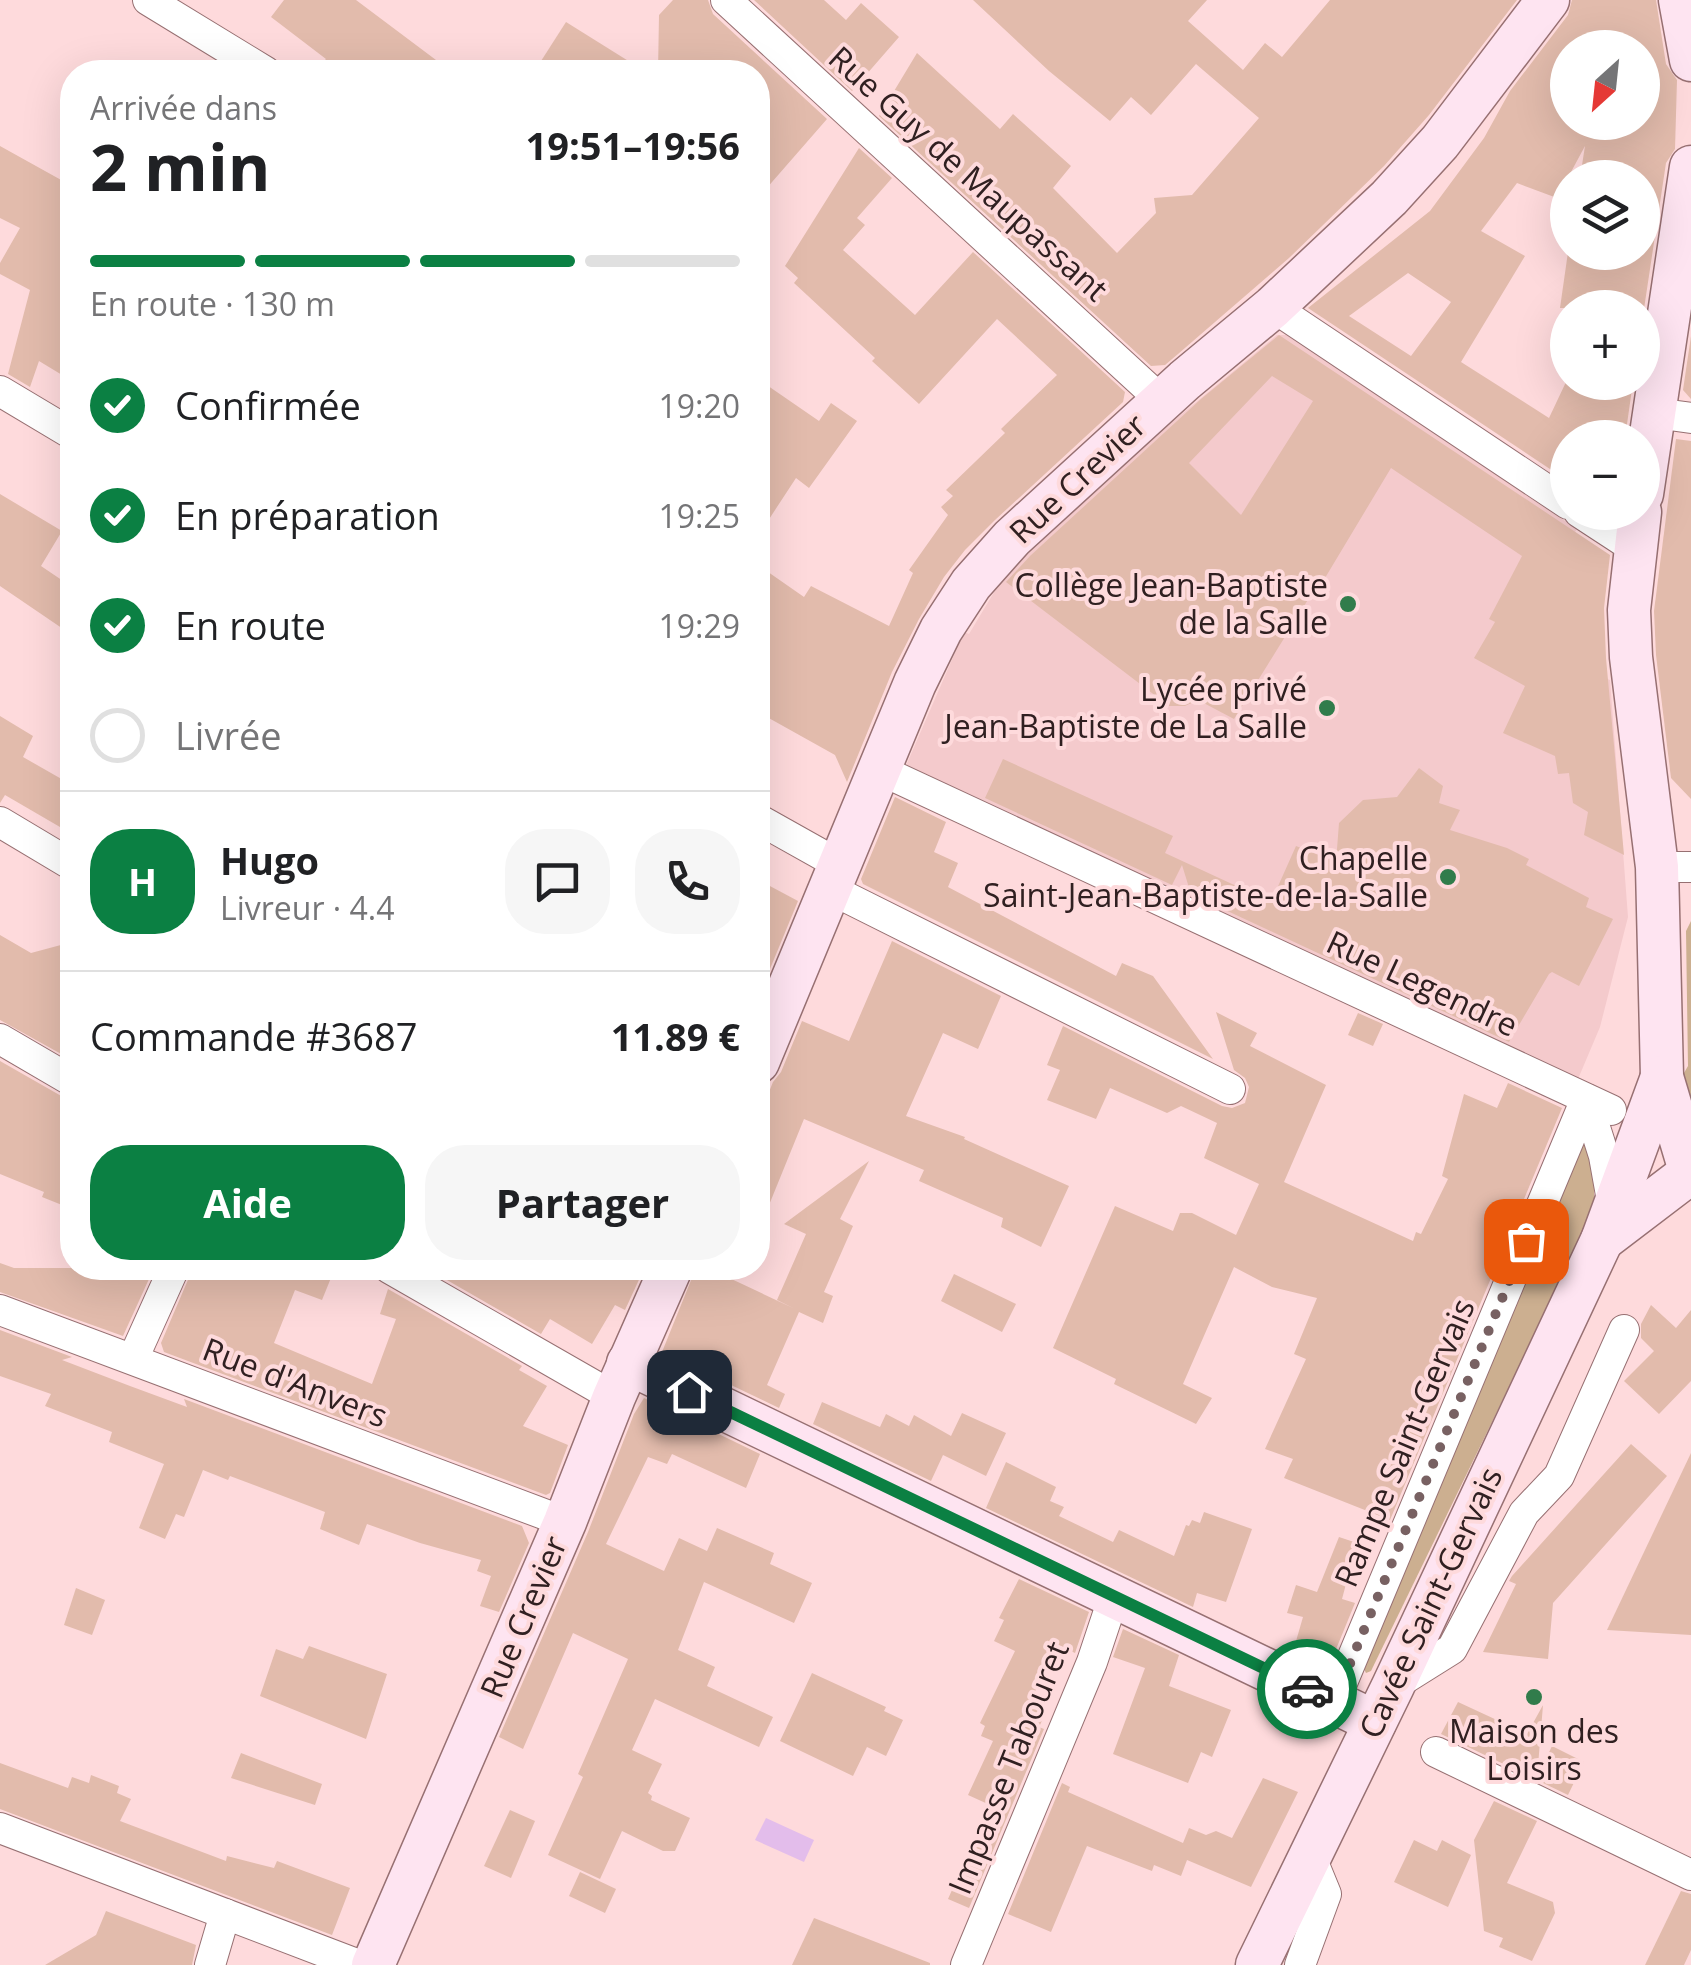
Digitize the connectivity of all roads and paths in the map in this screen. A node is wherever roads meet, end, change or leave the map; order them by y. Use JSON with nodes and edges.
{"nodes":[{"id":1,"x":148,"y":0,"type":"edge"},
{"id":2,"x":726,"y":0,"type":"edge"},
{"id":3,"x":1548,"y":0,"type":"edge"},
{"id":4,"x":1680,"y":0,"type":"edge"},
{"id":5,"x":246,"y":60,"type":"edge"},
{"id":6,"x":1691,"y":60,"type":"edge"},
{"id":7,"x":1691,"y":167,"type":"edge"},
{"id":8,"x":1273,"y":307,"type":"junction"},
{"id":9,"x":0,"y":392,"type":"edge"},
{"id":10,"x":1162,"y":401,"type":"junction"},
{"id":11,"x":1673,"y":415,"type":"edge"},
{"id":12,"x":60,"y":427,"type":"edge"},
{"id":13,"x":1660,"y":448,"type":"edge"},
{"id":14,"x":1550,"y":492,"type":"edge"},
{"id":15,"x":1637,"y":530,"type":"edge"},
{"id":16,"x":878,"y":769,"type":"junction"},
{"id":17,"x":0,"y":822,"type":"edge"},
{"id":18,"x":770,"y":828,"type":"edge"},
{"id":19,"x":60,"y":858,"type":"edge"},
{"id":20,"x":1674,"y":867,"type":"edge"},
{"id":21,"x":835,"y":877,"type":"junction"},
{"id":22,"x":770,"y":1033,"type":"edge"},
{"id":23,"x":0,"y":1039,"type":"edge"},
{"id":24,"x":60,"y":1075,"type":"edge"},
{"id":25,"x":1662,"y":1077,"type":"junction"},
{"id":26,"x":1230,"y":1090,"type":"dead end"},
{"id":27,"x":1598,"y":1105,"type":"junction"},
{"id":28,"x":1691,"y":1173,"type":"edge"},
{"id":29,"x":1607,"y":1223,"type":"junction"},
{"id":30,"x":169,"y":1280,"type":"edge"},
{"id":31,"x":414,"y":1280,"type":"edge"},
{"id":32,"x":665,"y":1280,"type":"edge"},
{"id":33,"x":0,"y":1310,"type":"edge"},
{"id":34,"x":1624,"y":1330,"type":"dead end"},
{"id":35,"x":134,"y":1358,"type":"junction"},
{"id":36,"x":621,"y":1380,"type":"junction"},
{"id":37,"x":565,"y":1522,"type":"junction"},
{"id":38,"x":1114,"y":1596,"type":"junction"},
{"id":39,"x":1334,"y":1702,"type":"junction"},
{"id":40,"x":1384,"y":1704,"type":"junction"},
{"id":41,"x":1436,"y":1752,"type":"dead end"},
{"id":42,"x":0,"y":1828,"type":"edge"},
{"id":43,"x":1310,"y":1856,"type":"junction"},
{"id":44,"x":1691,"y":1875,"type":"edge"},
{"id":45,"x":226,"y":1914,"type":"junction"},
{"id":46,"x":210,"y":1965,"type":"edge"},
{"id":47,"x":359,"y":1965,"type":"edge"},
{"id":48,"x":373,"y":1965,"type":"edge"},
{"id":49,"x":966,"y":1965,"type":"edge"},
{"id":50,"x":1257,"y":1965,"type":"edge"},
{"id":51,"x":1300,"y":1965,"type":"edge"}],
"edges":[{"from":1,"to":5,"type":"street"},
{"from":2,"to":10,"type":"street","name":"Rue Guy de Maupassant"},
{"from":3,"to":8,"type":"street","name":"Rue Crevier"},
{"from":4,"to":6,"type":"street"},
{"from":7,"to":11,"type":"street"},
{"from":8,"to":10,"type":"street","name":"Rue Crevier"},
{"from":8,"to":14,"type":"street"},
{"from":9,"to":12,"type":"street"},
{"from":10,"to":16,"type":"street","name":"Rue Crevier"},
{"from":11,"to":13,"type":"street"},
{"from":15,"to":20,"type":"street"},
{"from":16,"to":21,"type":"street","name":"Rue Crevier"},
{"from":16,"to":27,"type":"street","name":"Rue Legendre"},
{"from":17,"to":19,"type":"street"},
{"from":18,"to":21,"type":"street"},
{"from":20,"to":25,"type":"street"},
{"from":21,"to":22,"type":"street","name":"Rue Crevier"},
{"from":21,"to":26,"type":"street"},
{"from":23,"to":24,"type":"street"},
{"from":25,"to":28,"type":"street"},
{"from":25,"to":29,"type":"street","name":"Cavée Saint-Gervais"},
{"from":27,"to":29,"type":"street"},
{"from":27,"to":39,"type":"street","name":"Rampe Saint-Gervais"},
{"from":28,"to":29,"type":"street","name":"Cavée Saint-Gervais"},
{"from":29,"to":40,"type":"street","name":"Cavée Saint-Gervais"},
{"from":30,"to":35,"type":"street"},
{"from":31,"to":36,"type":"street"},
{"from":32,"to":36,"type":"street","name":"Rue Crevier"},
{"from":33,"to":35,"type":"street","name":"Rue d'Anvers"},
{"from":34,"to":40,"type":"street"},
{"from":35,"to":37,"type":"street","name":"Rue d'Anvers"},
{"from":36,"to":37,"type":"street","name":"Rue Crevier"},
{"from":36,"to":38,"type":"street"},
{"from":37,"to":48,"type":"street","name":"Rue Crevier"},
{"from":38,"to":39,"type":"street"},
{"from":38,"to":49,"type":"street","name":"Impasse Tabouret"},
{"from":39,"to":40,"type":"street"},
{"from":40,"to":43,"type":"street","name":"Cavée Saint-Gervais"},
{"from":41,"to":44,"type":"street"},
{"from":42,"to":45,"type":"street"},
{"from":43,"to":50,"type":"street","name":"Cavée Saint-Gervais"},
{"from":43,"to":51,"type":"street"},
{"from":45,"to":46,"type":"street"},
{"from":45,"to":47,"type":"street"}]}
